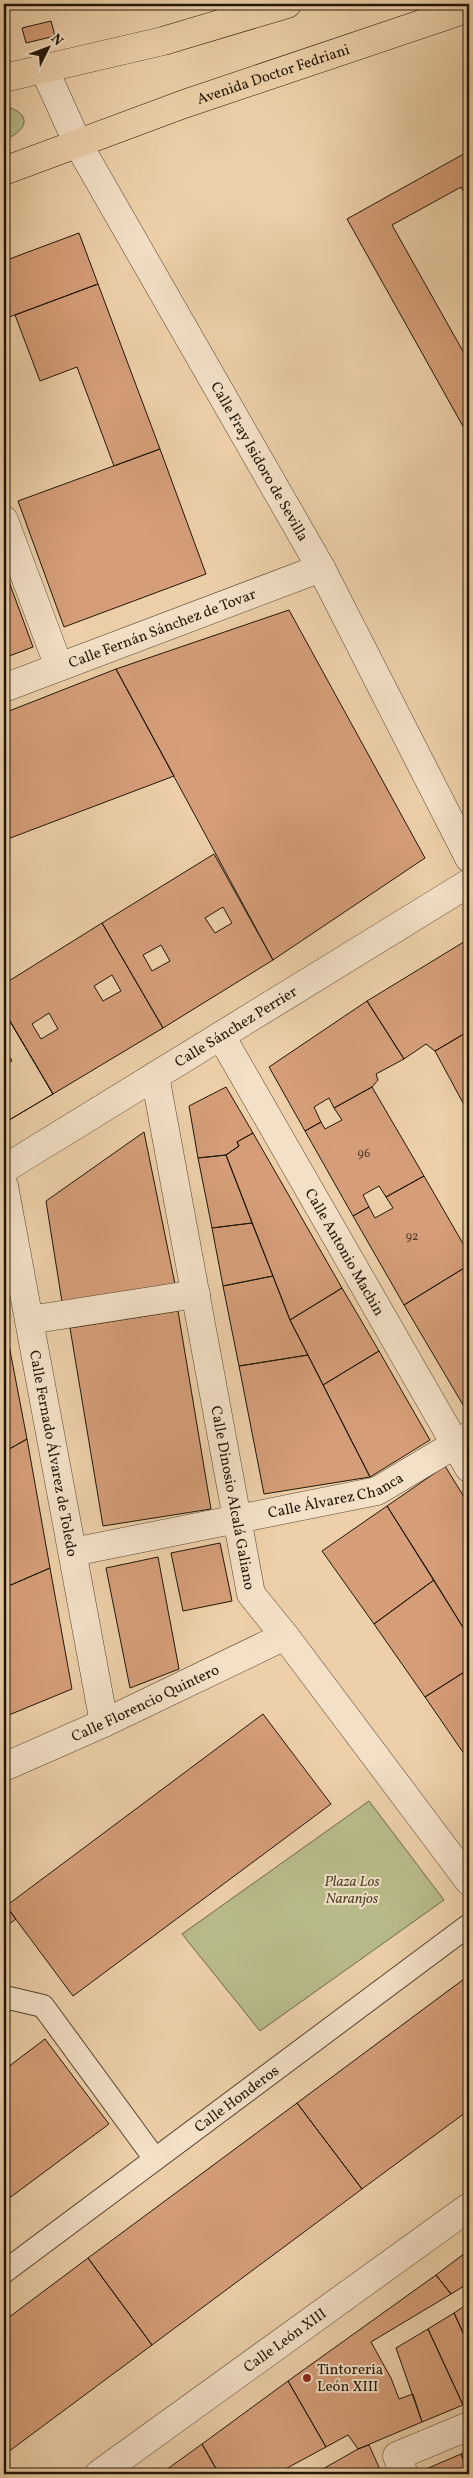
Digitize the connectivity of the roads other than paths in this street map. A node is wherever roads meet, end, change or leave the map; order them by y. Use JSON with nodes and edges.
{"nodes":[{"id":1,"x":287,"y":4,"type":"edge"},
{"id":2,"x":469,"y":8,"type":"edge"},
{"id":3,"x":44,"y":69,"type":"junction"},
{"id":4,"x":4,"y":78,"type":"edge"},
{"id":5,"x":78,"y":144,"type":"junction"},
{"id":6,"x":4,"y":171,"type":"edge"},
{"id":7,"x":4,"y":520,"type":"edge"},
{"id":8,"x":321,"y":568,"type":"junction"},
{"id":9,"x":59,"y":668,"type":"junction"},
{"id":10,"x":4,"y":688,"type":"edge"},
{"id":11,"x":469,"y":858,"type":"edge"},
{"id":12,"x":469,"y":883,"type":"edge"},
{"id":13,"x":221,"y":1036,"type":"junction"},
{"id":14,"x":155,"y":1076,"type":"junction"},
{"id":15,"x":4,"y":1169,"type":"edge"},
{"id":16,"x":4,"y":1186,"type":"edge"},
{"id":17,"x":196,"y":1294,"type":"junction"},
{"id":18,"x":29,"y":1320,"type":"junction"},
{"id":19,"x":462,"y":1440,"type":"edge"},
{"id":20,"x":469,"y":1468,"type":"edge"},
{"id":21,"x":237,"y":1519,"type":"junction"},
{"id":22,"x":72,"y":1552,"type":"junction"},
{"id":23,"x":285,"y":1636,"type":"junction"},
{"id":24,"x":104,"y":1723,"type":"junction"},
{"id":25,"x":4,"y":1767,"type":"edge"},
{"id":26,"x":469,"y":1881,"type":"edge"},
{"id":27,"x":469,"y":1925,"type":"edge"},
{"id":28,"x":4,"y":2001,"type":"edge"},
{"id":29,"x":155,"y":2159,"type":"junction"},
{"id":30,"x":469,"y":2207,"type":"edge"},
{"id":31,"x":4,"y":2272,"type":"edge"},
{"id":32,"x":469,"y":2426,"type":"edge"},
{"id":33,"x":99,"y":2474,"type":"edge"},
{"id":34,"x":404,"y":2474,"type":"edge"}],
"edges":[{"from":1,"to":3,"type":"main road"},
{"from":2,"to":5,"type":"main road","name":"Avenida Doctor Fedriani"},
{"from":3,"to":4,"type":"main road"},
{"from":3,"to":5,"type":"street","name":"Calle Fray Isidoro de Sevilla"},
{"from":5,"to":6,"type":"main road","name":"Avenida Doctor Fedriani"},
{"from":5,"to":8,"type":"street","name":"Calle Fray Isidoro de Sevilla"},
{"from":7,"to":9,"type":"street"},
{"from":8,"to":9,"type":"street","name":"Calle Fernán Sánchez de Tovar"},
{"from":8,"to":11,"type":"street","name":"Calle Fray Isidoro de Sevilla"},
{"from":9,"to":10,"type":"street","name":"Calle Fernán Sánchez de Tovar"},
{"from":12,"to":13,"type":"street","name":"Calle Sánchez Perrier"},
{"from":13,"to":14,"type":"street","name":"Calle Sánchez Perrier"},
{"from":13,"to":19,"type":"street","name":"Calle Antonio Machin"},
{"from":14,"to":15,"type":"street","name":"Calle Sánchez Perrier"},
{"from":14,"to":17,"type":"street","name":"Calle Dinosio Alcalá Galiano"},
{"from":16,"to":18,"type":"street","name":"Calle Fernado Álvarez de Toledo"},
{"from":17,"to":18,"type":"street"},
{"from":17,"to":21,"type":"street","name":"Calle Dinosio Alcalá Galiano"},
{"from":18,"to":22,"type":"street","name":"Calle Fernado Álvarez de Toledo"},
{"from":19,"to":20,"type":"street","name":"Calle Antonio Machin"},
{"from":19,"to":21,"type":"street","name":"Calle Álvarez Chanca"},
{"from":21,"to":22,"type":"street","name":"Calle Álvarez Chanca"},
{"from":21,"to":23,"type":"street","name":"Calle Dinosio Alcalá Galiano"},
{"from":22,"to":24,"type":"street","name":"Calle Fernado Álvarez de Toledo"},
{"from":23,"to":24,"type":"street","name":"Calle Florencio Quintero"},
{"from":23,"to":26,"type":"street","name":"Calle Dinosio Alcalá Galiano"},
{"from":24,"to":25,"type":"street","name":"Calle Florencio Quintero"},
{"from":27,"to":29,"type":"lane","name":"Calle Honderos"},
{"from":28,"to":29,"type":"lane"},
{"from":29,"to":31,"type":"lane","name":"Calle Honderos"},
{"from":30,"to":33,"type":"street","name":"Calle León XIII"},
{"from":32,"to":34,"type":"street"}]}
